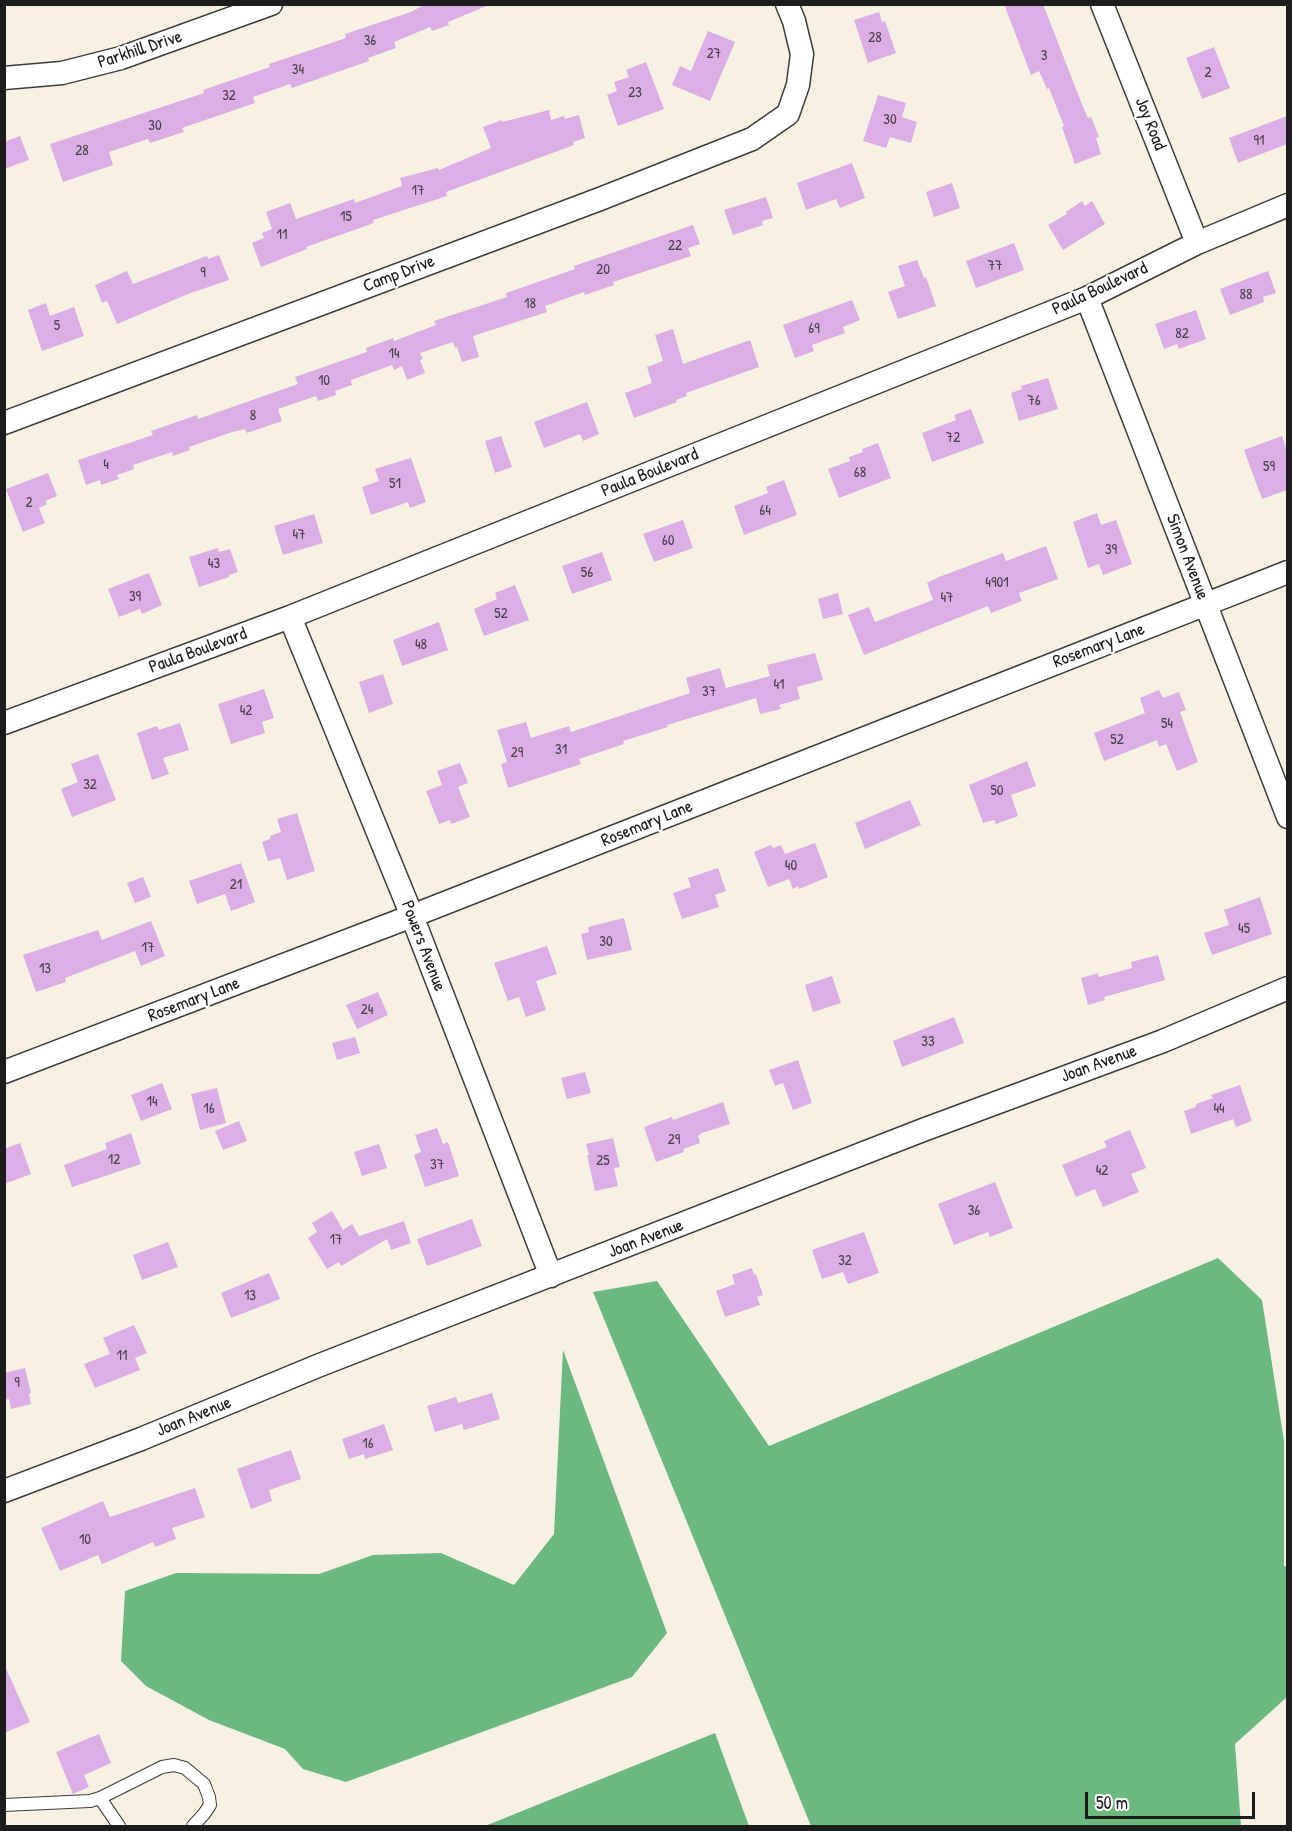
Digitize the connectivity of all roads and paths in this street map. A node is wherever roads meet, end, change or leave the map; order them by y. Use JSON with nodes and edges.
{"nodes":[{"id":1,"x":271,"y":4,"type":"edge"},
{"id":2,"x":787,"y":4,"type":"edge"},
{"id":3,"x":1102,"y":4,"type":"edge"},
{"id":4,"x":4,"y":78,"type":"edge"},
{"id":5,"x":1287,"y":205,"type":"edge"},
{"id":6,"x":1197,"y":243,"type":"junction"},
{"id":7,"x":1087,"y":298,"type":"junction"},
{"id":8,"x":4,"y":423,"type":"edge"},
{"id":9,"x":1287,"y":572,"type":"edge"},
{"id":10,"x":1205,"y":604,"type":"junction"},
{"id":11,"x":290,"y":617,"type":"junction"},
{"id":12,"x":4,"y":723,"type":"edge"},
{"id":13,"x":1287,"y":817,"type":"edge"},
{"id":14,"x":412,"y":916,"type":"junction"},
{"id":15,"x":1287,"y":988,"type":"edge"},
{"id":16,"x":4,"y":1072,"type":"edge"},
{"id":17,"x":551,"y":1276,"type":"junction"},
{"id":18,"x":4,"y":1491,"type":"edge"},
{"id":19,"x":100,"y":1798,"type":"junction"},
{"id":20,"x":4,"y":1804,"type":"edge"},
{"id":21,"x":118,"y":1827,"type":"edge"},
{"id":22,"x":193,"y":1827,"type":"edge"}],
"edges":[{"from":1,"to":4,"type":"street","name":"Parkhill Drive"},
{"from":2,"to":8,"type":"street","name":"Camp Drive"},
{"from":3,"to":6,"type":"street","name":"Joy Road"},
{"from":5,"to":6,"type":"street","name":"Paula Boulevard"},
{"from":6,"to":7,"type":"street","name":"Paula Boulevard"},
{"from":7,"to":10,"type":"street","name":"Simon Avenue"},
{"from":7,"to":11,"type":"street","name":"Paula Boulevard"},
{"from":9,"to":10,"type":"street","name":"Rosemary Lane"},
{"from":10,"to":13,"type":"street","name":"Simon Avenue"},
{"from":10,"to":14,"type":"street","name":"Rosemary Lane"},
{"from":11,"to":12,"type":"street","name":"Paula Boulevard"},
{"from":11,"to":14,"type":"street","name":"Powers Avenue"},
{"from":14,"to":16,"type":"street","name":"Rosemary Lane"},
{"from":14,"to":17,"type":"street","name":"Powers Avenue"},
{"from":15,"to":17,"type":"street","name":"Joan Avenue"},
{"from":17,"to":18,"type":"street","name":"Joan Avenue"},
{"from":19,"to":20,"type":"lane"},
{"from":19,"to":21,"type":"lane"},
{"from":19,"to":22,"type":"lane"}]}
